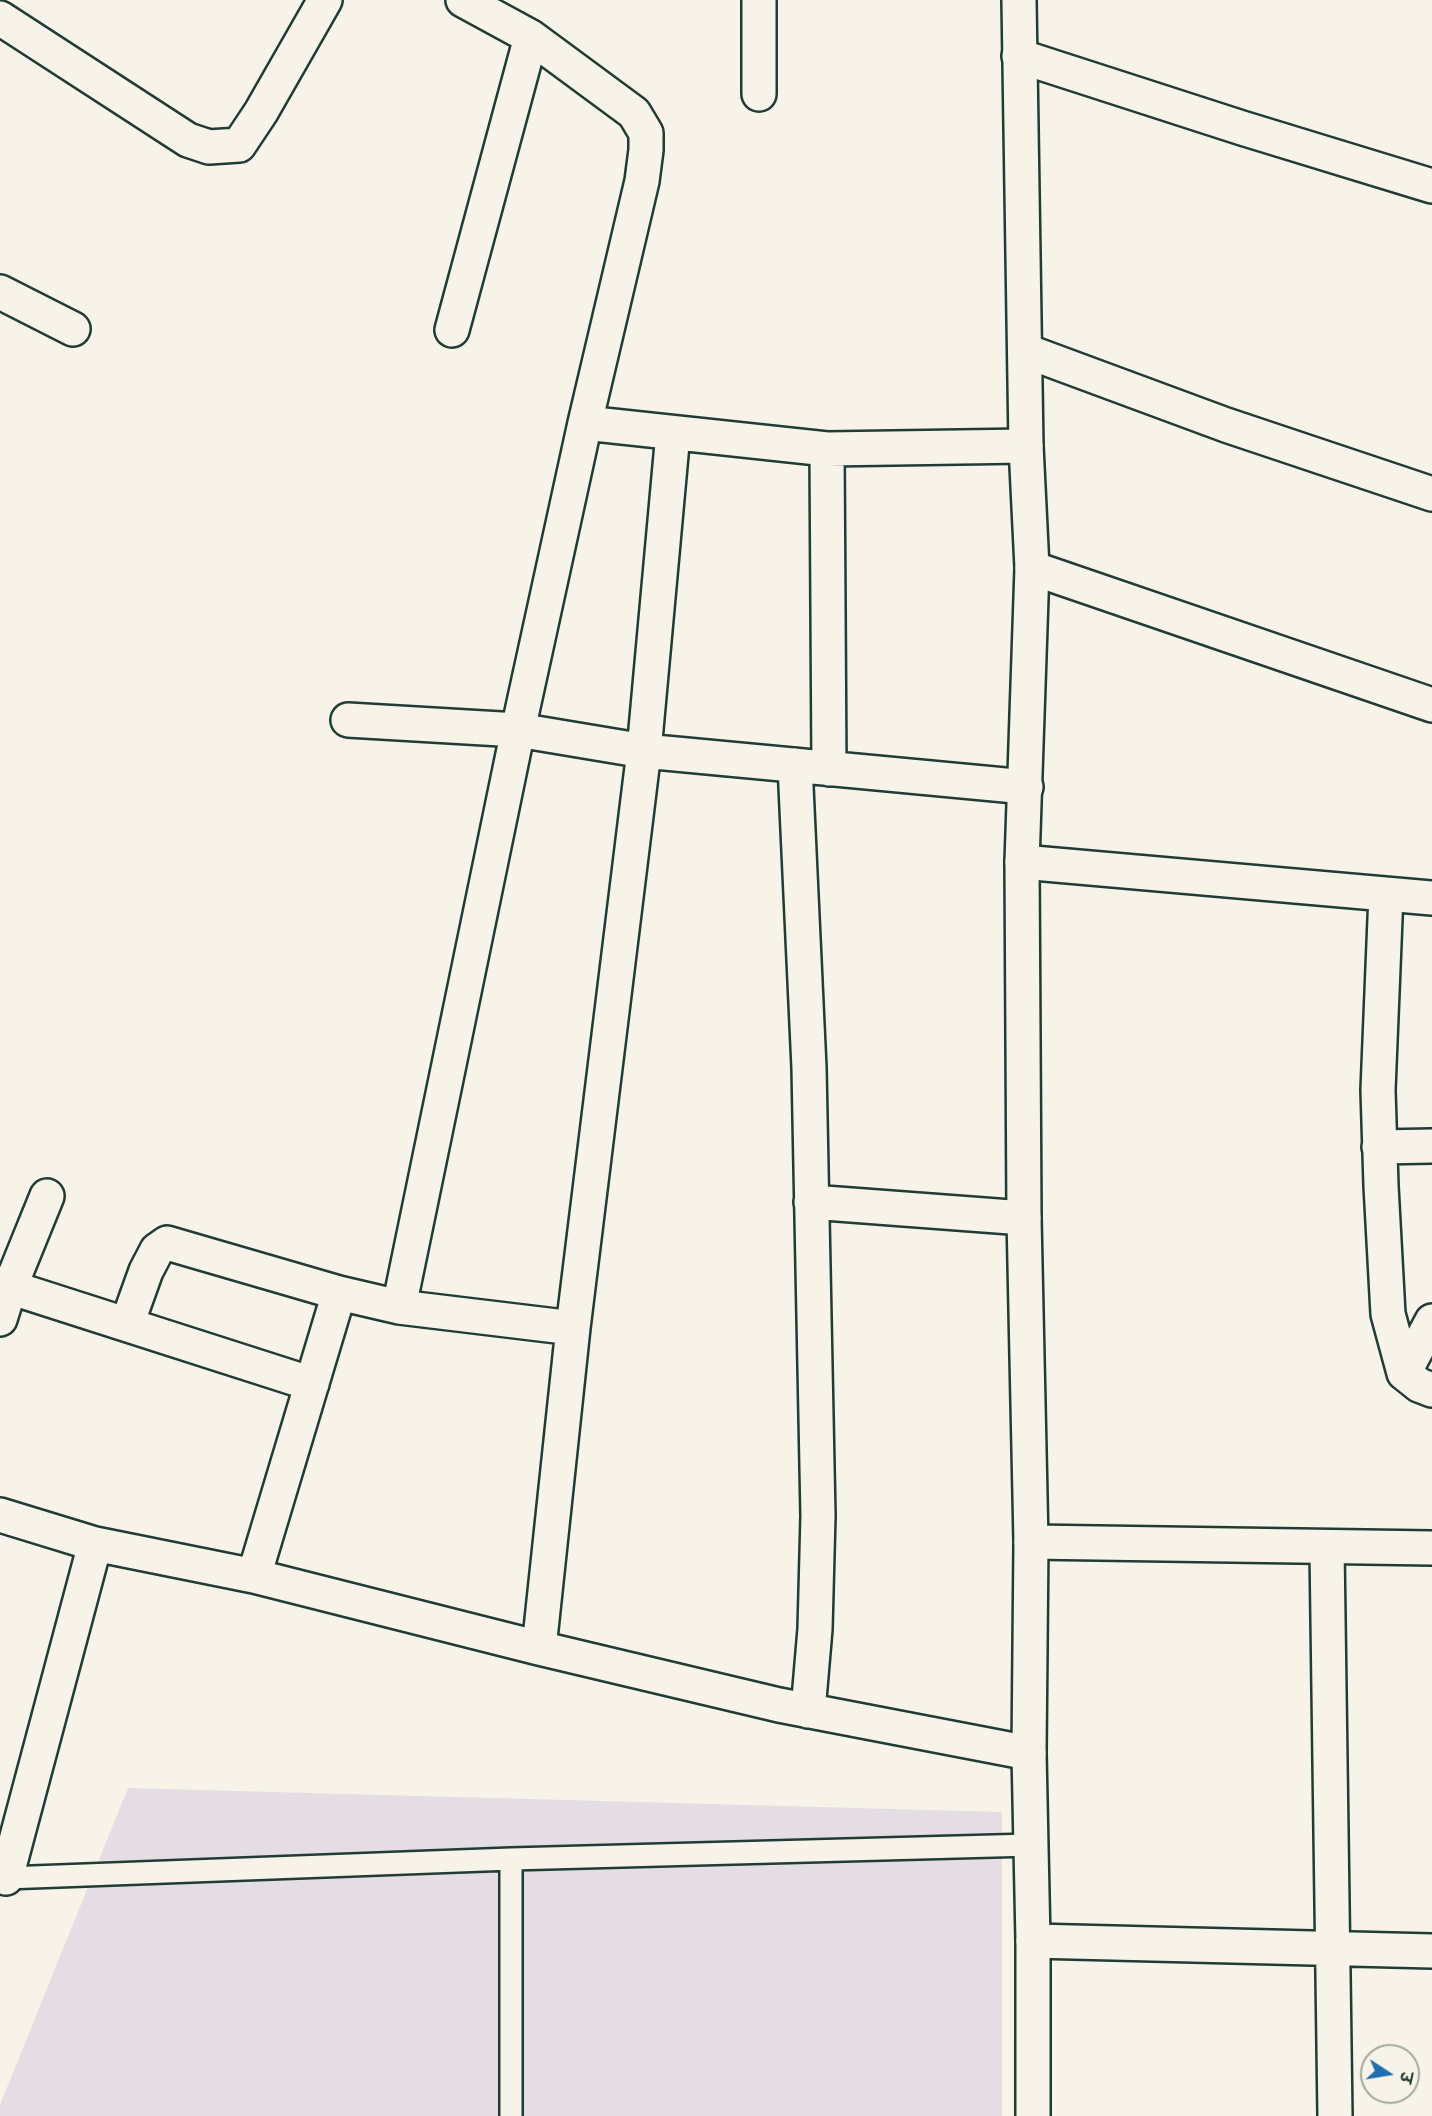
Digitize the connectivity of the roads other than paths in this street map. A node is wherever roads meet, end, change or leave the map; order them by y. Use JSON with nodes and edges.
{"nodes":[{"id":1,"x":325,"y":0,"type":"edge"},
{"id":2,"x":463,"y":0,"type":"edge"},
{"id":3,"x":759,"y":0,"type":"edge"},
{"id":4,"x":1019,"y":0,"type":"edge"},
{"id":5,"x":8,"y":21,"type":"edge"},
{"id":6,"x":531,"y":37,"type":"junction"},
{"id":7,"x":1019,"y":56,"type":"junction"},
{"id":8,"x":759,"y":94,"type":"dead end"},
{"id":9,"x":1432,"y":186,"type":"edge"},
{"id":10,"x":0,"y":292,"type":"edge"},
{"id":11,"x":73,"y":329,"type":"dead end"},
{"id":12,"x":452,"y":330,"type":"dead end"},
{"id":13,"x":1026,"y":351,"type":"junction"},
{"id":14,"x":585,"y":423,"type":"junction"},
{"id":15,"x":673,"y":433,"type":"junction"},
{"id":16,"x":1026,"y":446,"type":"junction"},
{"id":17,"x":826,"y":449,"type":"junction"},
{"id":18,"x":1432,"y":494,"type":"edge"},
{"id":19,"x":1032,"y":568,"type":"junction"},
{"id":20,"x":1432,"y":705,"type":"edge"},
{"id":21,"x":348,"y":720,"type":"dead end"},
{"id":22,"x":518,"y":730,"type":"junction"},
{"id":23,"x":644,"y":751,"type":"junction"},
{"id":24,"x":795,"y":765,"type":"junction"},
{"id":25,"x":829,"y":769,"type":"junction"},
{"id":26,"x":1026,"y":787,"type":"junction"},
{"id":27,"x":1022,"y":862,"type":"junction"},
{"id":28,"x":1386,"y":894,"type":"junction"},
{"id":29,"x":1432,"y":898,"type":"edge"},
{"id":30,"x":1432,"y":1146,"type":"edge"},
{"id":31,"x":1380,"y":1147,"type":"junction"},
{"id":32,"x":47,"y":1196,"type":"dead end"},
{"id":33,"x":811,"y":1202,"type":"junction"},
{"id":34,"x":1024,"y":1218,"type":"junction"},
{"id":35,"x":5,"y":1285,"type":"edge"},
{"id":36,"x":339,"y":1293,"type":"junction"},
{"id":37,"x":399,"y":1307,"type":"junction"},
{"id":38,"x":0,"y":1319,"type":"edge"},
{"id":39,"x":1432,"y":1321,"type":"edge"},
{"id":40,"x":127,"y":1324,"type":"junction"},
{"id":41,"x":573,"y":1328,"type":"junction"},
{"id":42,"x":1404,"y":1373,"type":"junction"},
{"id":43,"x":312,"y":1384,"type":"junction"},
{"id":44,"x":1432,"y":1390,"type":"edge"},
{"id":45,"x":0,"y":1515,"type":"edge"},
{"id":46,"x":1031,"y":1542,"type":"junction"},
{"id":47,"x":95,"y":1544,"type":"junction"},
{"id":48,"x":1327,"y":1548,"type":"junction"},
{"id":49,"x":1432,"y":1548,"type":"edge"},
{"id":50,"x":254,"y":1576,"type":"junction"},
{"id":51,"x":540,"y":1648,"type":"junction"},
{"id":52,"x":808,"y":1711,"type":"junction"},
{"id":53,"x":1029,"y":1753,"type":"junction"},
{"id":54,"x":1031,"y":1845,"type":"junction"},
{"id":55,"x":511,"y":1859,"type":"junction"},
{"id":56,"x":2,"y":1883,"type":"edge"},
{"id":57,"x":1033,"y":1941,"type":"junction"},
{"id":58,"x":1334,"y":1948,"type":"junction"},
{"id":59,"x":1432,"y":1951,"type":"edge"},
{"id":60,"x":511,"y":2116,"type":"edge"},
{"id":61,"x":1033,"y":2116,"type":"edge"},
{"id":62,"x":1335,"y":2116,"type":"edge"}],
"edges":[{"from":1,"to":5,"type":"main road"},
{"from":2,"to":6,"type":"main road"},
{"from":3,"to":8,"type":"main road"},
{"from":4,"to":7,"type":"main road"},
{"from":6,"to":12,"type":"main road"},
{"from":6,"to":14,"type":"main road"},
{"from":7,"to":9,"type":"main road"},
{"from":7,"to":13,"type":"main road"},
{"from":10,"to":11,"type":"main road"},
{"from":13,"to":16,"type":"main road"},
{"from":13,"to":18,"type":"main road"},
{"from":14,"to":15,"type":"main road"},
{"from":14,"to":22,"type":"main road"},
{"from":15,"to":17,"type":"main road"},
{"from":15,"to":23,"type":"main road"},
{"from":16,"to":17,"type":"main road"},
{"from":16,"to":19,"type":"main road"},
{"from":17,"to":25,"type":"main road"},
{"from":19,"to":20,"type":"main road"},
{"from":19,"to":26,"type":"main road"},
{"from":21,"to":22,"type":"main road"},
{"from":22,"to":23,"type":"main road"},
{"from":22,"to":37,"type":"main road"},
{"from":23,"to":24,"type":"main road"},
{"from":23,"to":41,"type":"main road"},
{"from":24,"to":25,"type":"main road"},
{"from":24,"to":33,"type":"main road"},
{"from":25,"to":26,"type":"main road"},
{"from":26,"to":27,"type":"main road"},
{"from":27,"to":28,"type":"main road"},
{"from":27,"to":34,"type":"main road"},
{"from":28,"to":29,"type":"main road"},
{"from":28,"to":31,"type":"main road"},
{"from":30,"to":31,"type":"main road"},
{"from":31,"to":42,"type":"main road"},
{"from":32,"to":35,"type":"main road"},
{"from":33,"to":34,"type":"main road"},
{"from":33,"to":52,"type":"main road"},
{"from":34,"to":46,"type":"main road"},
{"from":35,"to":38,"type":"main road"},
{"from":35,"to":40,"type":"main road"},
{"from":36,"to":37,"type":"main road"},
{"from":36,"to":40,"type":"main road"},
{"from":36,"to":43,"type":"main road"},
{"from":37,"to":41,"type":"main road"},
{"from":39,"to":42,"type":"main road"},
{"from":40,"to":43,"type":"main road"},
{"from":41,"to":51,"type":"main road"},
{"from":42,"to":44,"type":"main road"},
{"from":43,"to":50,"type":"main road"},
{"from":45,"to":47,"type":"main road"},
{"from":46,"to":48,"type":"main road"},
{"from":46,"to":53,"type":"main road"},
{"from":47,"to":50,"type":"main road"},
{"from":47,"to":56,"type":"main road"},
{"from":48,"to":49,"type":"main road"},
{"from":48,"to":58,"type":"main road"},
{"from":50,"to":51,"type":"main road"},
{"from":51,"to":52,"type":"main road"},
{"from":52,"to":53,"type":"main road"},
{"from":53,"to":54,"type":"main road"},
{"from":54,"to":55,"type":"lane"},
{"from":54,"to":57,"type":"main road"},
{"from":55,"to":56,"type":"lane"},
{"from":55,"to":60,"type":"lane"},
{"from":57,"to":58,"type":"main road"},
{"from":57,"to":61,"type":"main road"},
{"from":58,"to":59,"type":"main road"},
{"from":58,"to":62,"type":"main road"}]}
